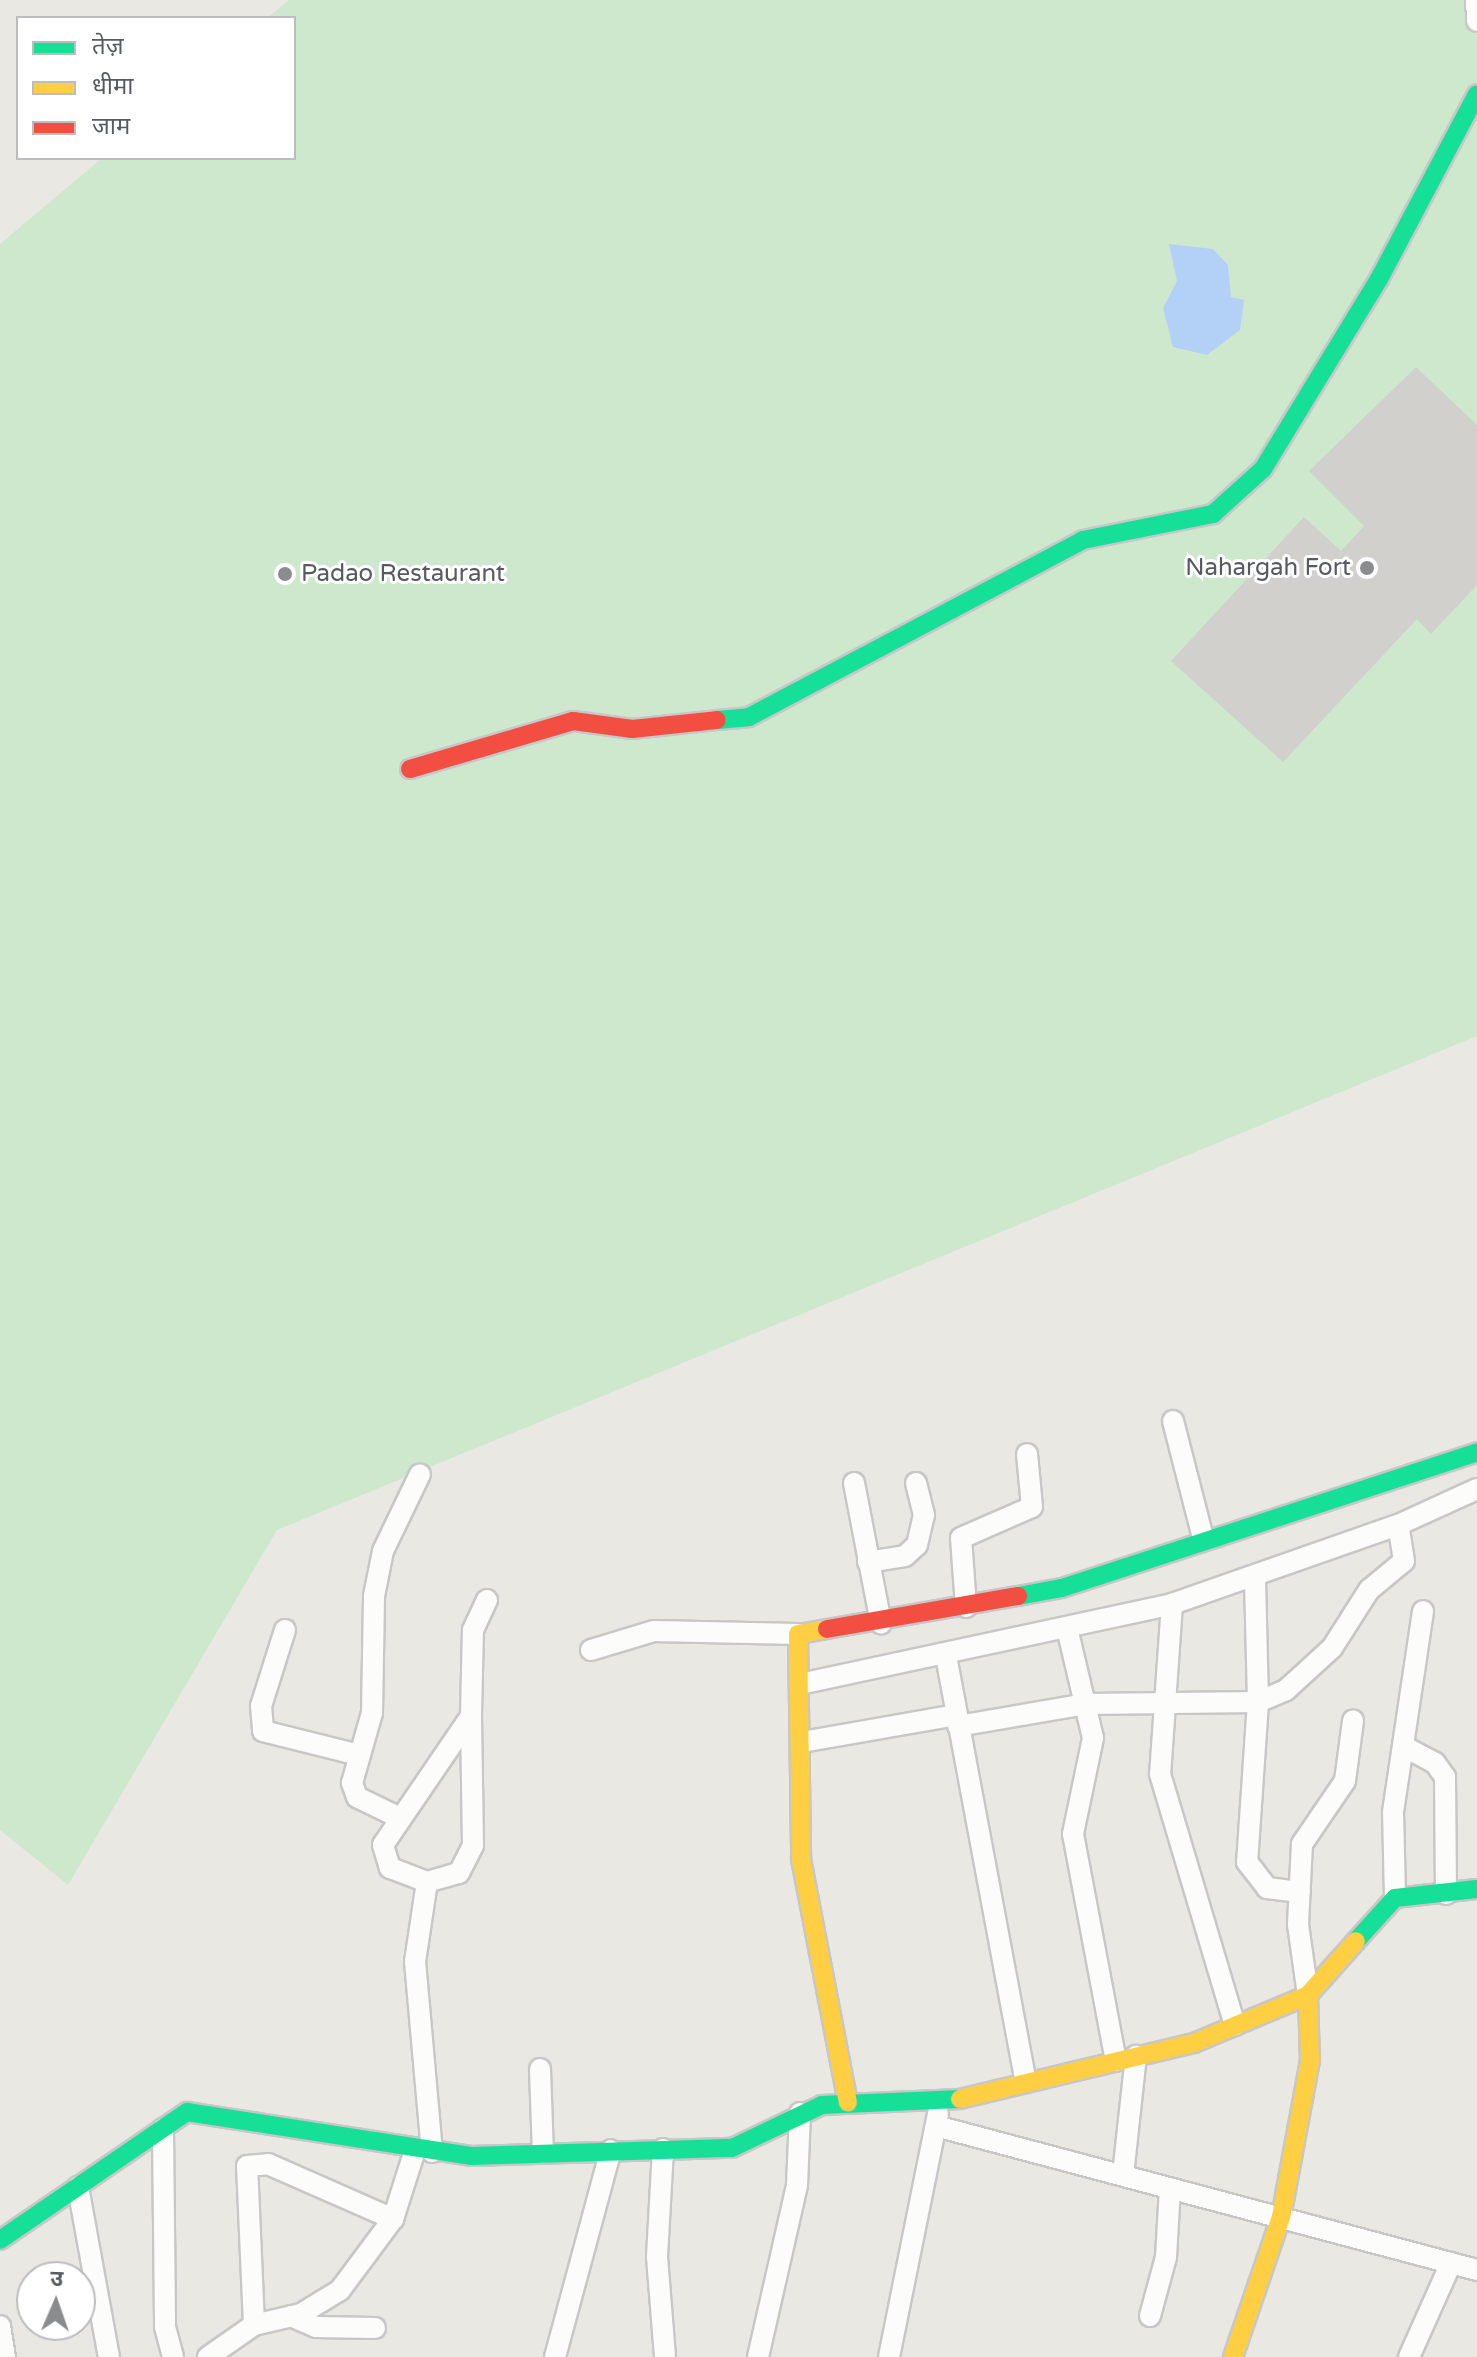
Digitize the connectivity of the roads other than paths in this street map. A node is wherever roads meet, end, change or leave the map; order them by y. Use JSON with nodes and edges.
{"nodes":[{"id":1,"x":1476,"y":0,"type":"edge"},
{"id":2,"x":1477,"y":21,"type":"edge"},
{"id":3,"x":1477,"y":94,"type":"edge"},
{"id":4,"x":410,"y":769,"type":"dead end"},
{"id":5,"x":1173,"y":1421,"type":"dead end"},
{"id":6,"x":1477,"y":1452,"type":"edge"},
{"id":7,"x":1027,"y":1454,"type":"dead end"},
{"id":8,"x":420,"y":1474,"type":"dead end"},
{"id":9,"x":854,"y":1483,"type":"dead end"},
{"id":10,"x":916,"y":1483,"type":"dead end"},
{"id":11,"x":1477,"y":1489,"type":"edge"},
{"id":12,"x":1398,"y":1525,"type":"junction"},
{"id":13,"x":1203,"y":1538,"type":"junction"},
{"id":14,"x":868,"y":1562,"type":"junction"},
{"id":15,"x":1255,"y":1579,"type":"junction"},
{"id":16,"x":487,"y":1600,"type":"dead end"},
{"id":17,"x":1172,"y":1604,"type":"junction"},
{"id":18,"x":966,"y":1607,"type":"junction"},
{"id":19,"x":1423,"y":1611,"type":"dead end"},
{"id":20,"x":881,"y":1623,"type":"junction"},
{"id":21,"x":1067,"y":1628,"type":"junction"},
{"id":22,"x":285,"y":1630,"type":"dead end"},
{"id":23,"x":798,"y":1634,"type":"junction"},
{"id":24,"x":591,"y":1650,"type":"dead end"},
{"id":25,"x":946,"y":1656,"type":"junction"},
{"id":26,"x":800,"y":1684,"type":"junction"},
{"id":27,"x":1164,"y":1701,"type":"junction"},
{"id":28,"x":1258,"y":1702,"type":"junction"},
{"id":29,"x":1085,"y":1704,"type":"junction"},
{"id":30,"x":471,"y":1716,"type":"junction"},
{"id":31,"x":957,"y":1720,"type":"junction"},
{"id":32,"x":1353,"y":1721,"type":"dead end"},
{"id":33,"x":802,"y":1742,"type":"junction"},
{"id":34,"x":1403,"y":1746,"type":"junction"},
{"id":35,"x":359,"y":1755,"type":"junction"},
{"id":36,"x":396,"y":1816,"type":"junction"},
{"id":37,"x":427,"y":1882,"type":"junction"},
{"id":38,"x":1477,"y":1889,"type":"edge"},
{"id":39,"x":1300,"y":1892,"type":"junction"},
{"id":40,"x":1446,"y":1894,"type":"junction"},
{"id":41,"x":1395,"y":1898,"type":"junction"},
{"id":42,"x":1308,"y":1995,"type":"junction"},
{"id":43,"x":1235,"y":2025,"type":"junction"},
{"id":44,"x":1126,"y":2059,"type":"junction"},
{"id":45,"x":540,"y":2069,"type":"dead end"},
{"id":46,"x":1026,"y":2082,"type":"junction"},
{"id":47,"x":848,"y":2102,"type":"junction"},
{"id":48,"x":940,"y":2104,"type":"junction"},
{"id":49,"x":800,"y":2113,"type":"junction"},
{"id":50,"x":936,"y":2126,"type":"junction"},
{"id":51,"x":163,"y":2129,"type":"junction"},
{"id":52,"x":663,"y":2149,"type":"junction"},
{"id":53,"x":611,"y":2150,"type":"junction"},
{"id":54,"x":423,"y":2151,"type":"junction"},
{"id":55,"x":543,"y":2153,"type":"junction"},
{"id":56,"x":1123,"y":2175,"type":"junction"},
{"id":57,"x":78,"y":2187,"type":"junction"},
{"id":58,"x":1170,"y":2188,"type":"junction"},
{"id":59,"x":1281,"y":2217,"type":"junction"},
{"id":60,"x":393,"y":2219,"type":"junction"},
{"id":61,"x":3,"y":2231,"type":"edge"},
{"id":62,"x":1451,"y":2263,"type":"junction"},
{"id":63,"x":1477,"y":2270,"type":"edge"},
{"id":64,"x":291,"y":2316,"type":"junction"},
{"id":65,"x":1150,"y":2316,"type":"dead end"},
{"id":66,"x":254,"y":2325,"type":"junction"},
{"id":67,"x":0,"y":2326,"type":"edge"},
{"id":68,"x":375,"y":2328,"type":"dead end"},
{"id":69,"x":215,"y":2355,"type":"edge"},
{"id":70,"x":5,"y":2357,"type":"edge"},
{"id":71,"x":109,"y":2357,"type":"edge"},
{"id":72,"x":173,"y":2357,"type":"edge"},
{"id":73,"x":555,"y":2357,"type":"edge"},
{"id":74,"x":665,"y":2357,"type":"edge"},
{"id":75,"x":758,"y":2357,"type":"edge"},
{"id":76,"x":889,"y":2357,"type":"edge"},
{"id":77,"x":1233,"y":2357,"type":"edge"},
{"id":78,"x":1409,"y":2357,"type":"edge"}],
"edges":[{"from":1,"to":2,"type":"street"},
{"from":3,"to":4,"type":"street"},
{"from":5,"to":13,"type":"street"},
{"from":6,"to":13,"type":"street"},
{"from":7,"to":18,"type":"street"},
{"from":8,"to":35,"type":"street"},
{"from":9,"to":14,"type":"street"},
{"from":10,"to":14,"type":"street"},
{"from":11,"to":12,"type":"street"},
{"from":12,"to":15,"type":"street"},
{"from":12,"to":28,"type":"street"},
{"from":13,"to":18,"type":"street"},
{"from":14,"to":20,"type":"street"},
{"from":15,"to":17,"type":"street"},
{"from":15,"to":28,"type":"street"},
{"from":16,"to":30,"type":"street"},
{"from":17,"to":21,"type":"street"},
{"from":17,"to":27,"type":"street"},
{"from":18,"to":20,"type":"street"},
{"from":19,"to":34,"type":"street"},
{"from":20,"to":23,"type":"street"},
{"from":21,"to":25,"type":"street"},
{"from":21,"to":29,"type":"street"},
{"from":22,"to":35,"type":"street"},
{"from":23,"to":24,"type":"street"},
{"from":23,"to":26,"type":"street"},
{"from":25,"to":26,"type":"street"},
{"from":25,"to":31,"type":"street"},
{"from":26,"to":33,"type":"street"},
{"from":27,"to":28,"type":"street"},
{"from":27,"to":29,"type":"street"},
{"from":27,"to":43,"type":"street"},
{"from":28,"to":39,"type":"street"},
{"from":29,"to":31,"type":"street"},
{"from":29,"to":44,"type":"street"},
{"from":30,"to":36,"type":"street"},
{"from":30,"to":37,"type":"street"},
{"from":31,"to":33,"type":"street"},
{"from":31,"to":46,"type":"street"},
{"from":32,"to":39,"type":"street"},
{"from":33,"to":47,"type":"street"},
{"from":34,"to":40,"type":"street"},
{"from":34,"to":41,"type":"street"},
{"from":35,"to":36,"type":"street"},
{"from":36,"to":37,"type":"street"},
{"from":37,"to":54,"type":"street"},
{"from":38,"to":40,"type":"street"},
{"from":39,"to":42,"type":"street"},
{"from":40,"to":41,"type":"street"},
{"from":41,"to":42,"type":"street"},
{"from":42,"to":43,"type":"street"},
{"from":42,"to":59,"type":"street"},
{"from":43,"to":44,"type":"street"},
{"from":44,"to":46,"type":"street"},
{"from":44,"to":56,"type":"street"},
{"from":45,"to":55,"type":"street"},
{"from":46,"to":48,"type":"street"},
{"from":47,"to":48,"type":"street"},
{"from":47,"to":49,"type":"street"},
{"from":48,"to":50,"type":"street"},
{"from":49,"to":52,"type":"street"},
{"from":49,"to":75,"type":"street"},
{"from":50,"to":56,"type":"street"},
{"from":50,"to":76,"type":"street"},
{"from":51,"to":54,"type":"street"},
{"from":51,"to":57,"type":"street"},
{"from":51,"to":72,"type":"street"},
{"from":52,"to":53,"type":"street"},
{"from":52,"to":74,"type":"street"},
{"from":53,"to":55,"type":"street"},
{"from":53,"to":73,"type":"street"},
{"from":54,"to":55,"type":"street"},
{"from":54,"to":60,"type":"street"},
{"from":56,"to":58,"type":"street"},
{"from":57,"to":61,"type":"street"},
{"from":57,"to":71,"type":"street"},
{"from":58,"to":59,"type":"street"},
{"from":58,"to":65,"type":"street"},
{"from":59,"to":62,"type":"street"},
{"from":59,"to":77,"type":"street"},
{"from":60,"to":64,"type":"street"},
{"from":60,"to":66,"type":"street"},
{"from":62,"to":63,"type":"street"},
{"from":62,"to":78,"type":"street"},
{"from":64,"to":66,"type":"street"},
{"from":64,"to":68,"type":"street"},
{"from":66,"to":69,"type":"street"},
{"from":67,"to":70,"type":"street"}]}
